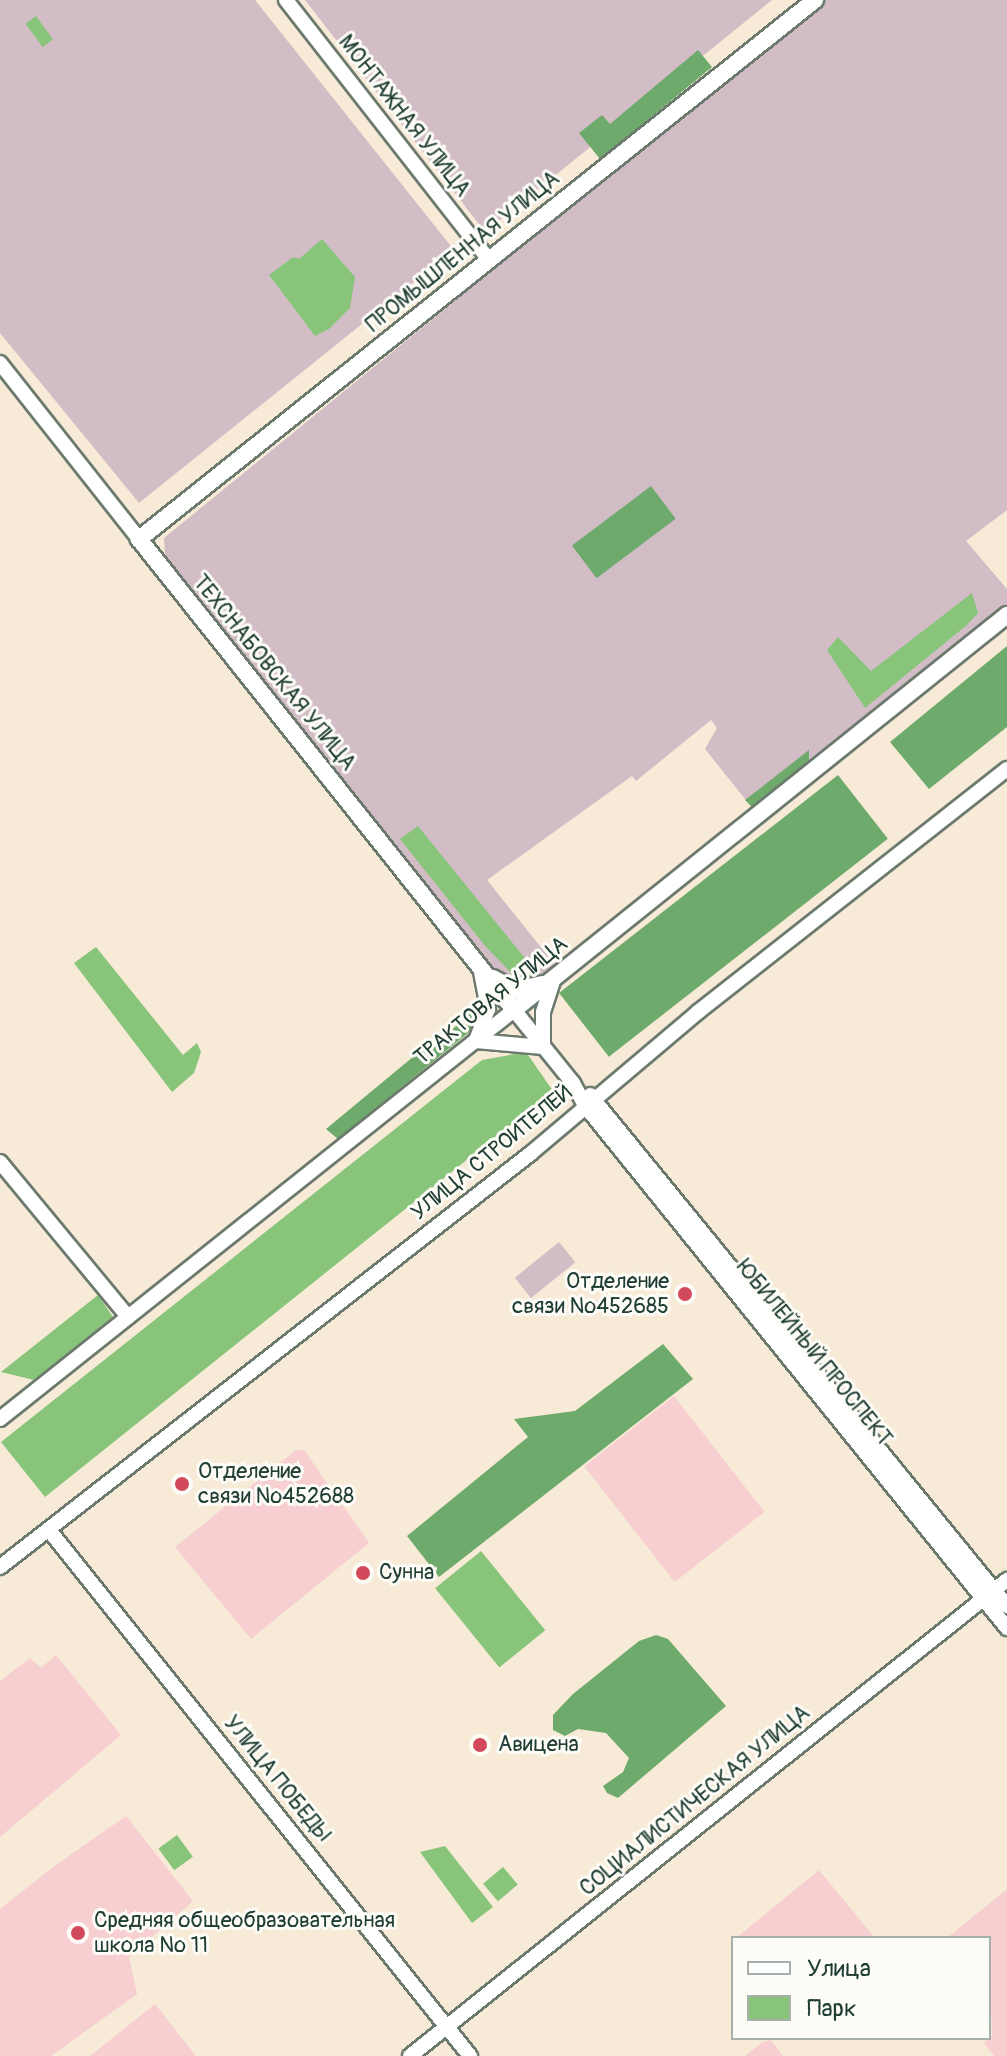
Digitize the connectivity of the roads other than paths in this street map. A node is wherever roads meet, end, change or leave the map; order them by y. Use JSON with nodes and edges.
{"nodes":[{"id":1,"x":286,"y":0,"type":"edge"},
{"id":2,"x":815,"y":0,"type":"edge"},
{"id":3,"x":488,"y":259,"type":"junction"},
{"id":4,"x":0,"y":363,"type":"edge"},
{"id":5,"x":139,"y":539,"type":"junction"},
{"id":6,"x":1007,"y":615,"type":"edge"},
{"id":7,"x":1007,"y":769,"type":"edge"},
{"id":8,"x":481,"y":971,"type":"junction"},
{"id":9,"x":553,"y":981,"type":"junction"},
{"id":10,"x":514,"y":1010,"type":"junction"},
{"id":11,"x":476,"y":1041,"type":"junction"},
{"id":12,"x":543,"y":1047,"type":"junction"},
{"id":13,"x":591,"y":1103,"type":"junction"},
{"id":14,"x":0,"y":1162,"type":"edge"},
{"id":15,"x":128,"y":1317,"type":"junction"},
{"id":16,"x":0,"y":1419,"type":"edge"},
{"id":17,"x":49,"y":1530,"type":"junction"},
{"id":18,"x":0,"y":1567,"type":"edge"},
{"id":19,"x":1007,"y":1580,"type":"edge"},
{"id":20,"x":989,"y":1594,"type":"junction"},
{"id":21,"x":1007,"y":1606,"type":"edge"},
{"id":22,"x":1007,"y":1628,"type":"edge"},
{"id":23,"x":447,"y":2027,"type":"junction"},
{"id":24,"x":410,"y":2056,"type":"edge"},
{"id":25,"x":470,"y":2056,"type":"edge"}],
"edges":[{"from":1,"to":3,"type":"main road","name":"МОНТАЖНАЯ УЛИЦА"},
{"from":2,"to":3,"type":"main road","name":"ПРОМЫШЛЕННАЯ УЛИЦА"},
{"from":3,"to":5,"type":"main road","name":"ПРОМЫШЛЕННАЯ УЛИЦА"},
{"from":4,"to":5,"type":"main road","name":"ТЕХСНАБОВСКАЯ УЛИЦА"},
{"from":5,"to":8,"type":"main road","name":"ТЕХСНАБОВСКАЯ УЛИЦА"},
{"from":6,"to":9,"type":"main road","name":"ТРАКТОВАЯ УЛИЦА"},
{"from":7,"to":13,"type":"main road","name":"УЛИЦА СТРОИТЕЛЕЙ"},
{"from":8,"to":9,"type":"main road"},
{"from":8,"to":10,"type":"main road","name":"ТЕХСНАБОВСКАЯ УЛИЦА"},
{"from":8,"to":11,"type":"main road"},
{"from":9,"to":10,"type":"main road","name":"ТРАКТОВАЯ УЛИЦА"},
{"from":9,"to":12,"type":"main road"},
{"from":10,"to":11,"type":"main road","name":"ТРАКТОВАЯ УЛИЦА"},
{"from":10,"to":12,"type":"main road"},
{"from":11,"to":12,"type":"main road"},
{"from":11,"to":15,"type":"main road","name":"ТРАКТОВАЯ УЛИЦА"},
{"from":12,"to":13,"type":"main road"},
{"from":13,"to":17,"type":"main road","name":"УЛИЦА СТРОИТЕЛЕЙ"},
{"from":13,"to":20,"type":"main road"},
{"from":14,"to":15,"type":"main road"},
{"from":15,"to":16,"type":"main road","name":"ТРАКТОВАЯ УЛИЦА"},
{"from":17,"to":18,"type":"main road","name":"УЛИЦА СТРОИТЕЛЕЙ"},
{"from":17,"to":23,"type":"main road","name":"УЛИЦА ПОБЕДЫ"},
{"from":19,"to":20,"type":"main road","name":"СОЦИАЛИСТИЧЕСКАЯ УЛИЦА"},
{"from":20,"to":21,"type":"main road"},
{"from":20,"to":22,"type":"main road"},
{"from":20,"to":23,"type":"main road","name":"СОЦИАЛИСТИЧЕСКАЯ УЛИЦА"},
{"from":23,"to":24,"type":"main road","name":"СОЦИАЛИСТИЧЕСКАЯ УЛИЦА"},
{"from":23,"to":25,"type":"main road","name":"УЛИЦА ПОБЕДЫ"}]}
